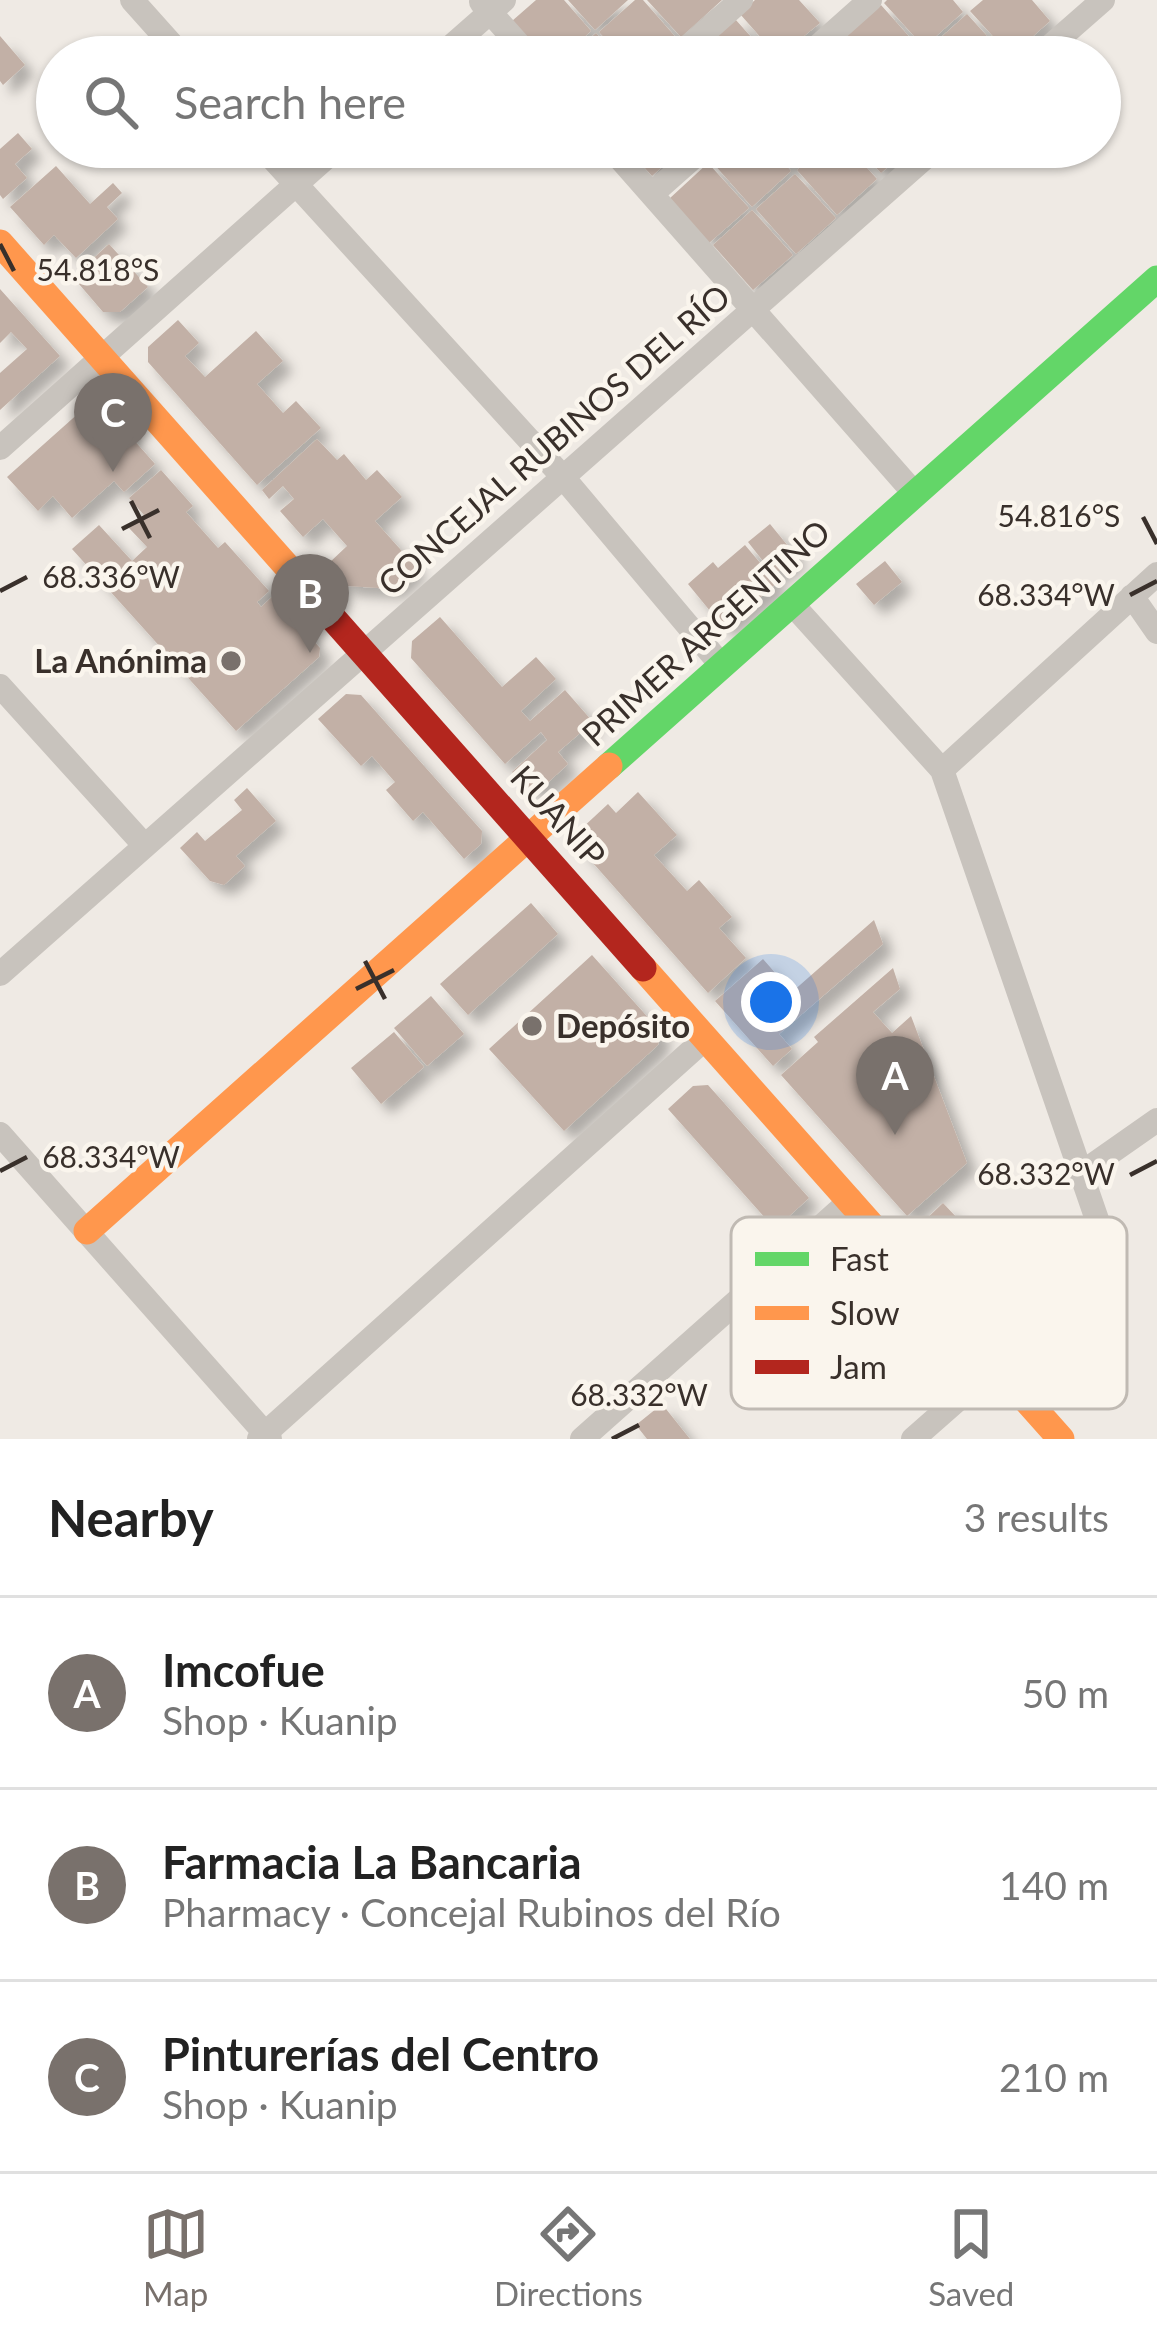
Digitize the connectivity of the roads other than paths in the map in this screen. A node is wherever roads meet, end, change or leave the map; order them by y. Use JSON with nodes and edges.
{"nodes":[{"id":1,"x":132,"y":0,"type":"edge"},
{"id":2,"x":741,"y":0,"type":"edge"},
{"id":3,"x":870,"y":0,"type":"edge"},
{"id":4,"x":1103,"y":0,"type":"edge"},
{"id":5,"x":491,"y":4,"type":"edge"},
{"id":6,"x":164,"y":36,"type":"edge"},
{"id":7,"x":460,"y":36,"type":"edge"},
{"id":8,"x":515,"y":36,"type":"edge"},
{"id":9,"x":701,"y":36,"type":"edge"},
{"id":10,"x":830,"y":36,"type":"edge"},
{"id":11,"x":1062,"y":36,"type":"edge"},
{"id":12,"x":281,"y":168,"type":"edge"},
{"id":13,"x":315,"y":168,"type":"edge"},
{"id":14,"x":629,"y":168,"type":"edge"},
{"id":15,"x":681,"y":168,"type":"edge"},
{"id":16,"x":913,"y":168,"type":"edge"},
{"id":17,"x":296,"y":185,"type":"junction"},
{"id":18,"x":652,"y":193,"type":"junction"},
{"id":19,"x":0,"y":243,"type":"edge"},
{"id":20,"x":1157,"y":279,"type":"edge"},
{"id":21,"x":754,"y":308,"type":"junction"},
{"id":22,"x":102,"y":357,"type":"junction"},
{"id":23,"x":0,"y":448,"type":"edge"},
{"id":24,"x":562,"y":476,"type":"junction"},
{"id":25,"x":915,"y":494,"type":"junction"},
{"id":26,"x":1157,"y":574,"type":"edge"},
{"id":27,"x":1132,"y":596,"type":"junction"},
{"id":28,"x":793,"y":605,"type":"junction"},
{"id":29,"x":1157,"y":632,"type":"edge"},
{"id":30,"x":364,"y":652,"type":"junction"},
{"id":31,"x":722,"y":666,"type":"junction"},
{"id":32,"x":0,"y":686,"type":"edge"},
{"id":33,"x":942,"y":770,"type":"junction"},
{"id":34,"x":531,"y":839,"type":"junction"},
{"id":35,"x":145,"y":846,"type":"junction"},
{"id":36,"x":0,"y":974,"type":"edge"},
{"id":37,"x":706,"y":1038,"type":"junction"},
{"id":38,"x":1157,"y":1120,"type":"edge"},
{"id":39,"x":0,"y":1134,"type":"edge"},
{"id":40,"x":1080,"y":1174,"type":"junction"},
{"id":41,"x":851,"y":1200,"type":"junction"},
{"id":42,"x":832,"y":1217,"type":"edge"},
{"id":43,"x":866,"y":1217,"type":"edge"},
{"id":44,"x":1095,"y":1217,"type":"edge"},
{"id":45,"x":87,"y":1231,"type":"junction"},
{"id":46,"x":731,"y":1307,"type":"edge"},
{"id":47,"x":947,"y":1409,"type":"edge"},
{"id":48,"x":1034,"y":1409,"type":"edge"},
{"id":49,"x":265,"y":1437,"type":"edge"},
{"id":50,"x":582,"y":1439,"type":"edge"},
{"id":51,"x":913,"y":1439,"type":"edge"},
{"id":52,"x":1061,"y":1439,"type":"edge"}],
"edges":[{"from":1,"to":6,"type":"street"},
{"from":2,"to":9,"type":"street"},
{"from":3,"to":10,"type":"street"},
{"from":4,"to":11,"type":"street"},
{"from":5,"to":7,"type":"street"},
{"from":5,"to":8,"type":"street"},
{"from":12,"to":17,"type":"street"},
{"from":13,"to":17,"type":"street"},
{"from":14,"to":18,"type":"street"},
{"from":15,"to":18,"type":"street"},
{"from":16,"to":21,"type":"street","name":"CONCEJAL RUBINOS DEL RÍO"},
{"from":17,"to":22,"type":"street"},
{"from":17,"to":24,"type":"street"},
{"from":18,"to":21,"type":"street"},
{"from":19,"to":22,"type":"main road","name":"KUANIP"},
{"from":20,"to":25,"type":"main road","name":"PRIMER ARGENTINO"},
{"from":21,"to":24,"type":"street","name":"CONCEJAL RUBINOS DEL RÍO"},
{"from":21,"to":25,"type":"street"},
{"from":22,"to":23,"type":"street"},
{"from":22,"to":30,"type":"main road","name":"KUANIP"},
{"from":24,"to":30,"type":"street","name":"CONCEJAL RUBINOS DEL RÍO"},
{"from":24,"to":31,"type":"street"},
{"from":25,"to":28,"type":"main road","name":"PRIMER ARGENTINO"},
{"from":26,"to":27,"type":"street"},
{"from":27,"to":29,"type":"street"},
{"from":27,"to":33,"type":"street"},
{"from":28,"to":31,"type":"main road","name":"PRIMER ARGENTINO"},
{"from":28,"to":33,"type":"street"},
{"from":30,"to":34,"type":"main road","name":"KUANIP"},
{"from":30,"to":35,"type":"street","name":"CONCEJAL RUBINOS DEL RÍO"},
{"from":31,"to":34,"type":"main road","name":"PRIMER ARGENTINO"},
{"from":32,"to":35,"type":"street"},
{"from":33,"to":40,"type":"street"},
{"from":34,"to":37,"type":"main road","name":"KUANIP"},
{"from":34,"to":45,"type":"main road","name":"PRIMER ARGENTINO"},
{"from":35,"to":36,"type":"street","name":"CONCEJAL RUBINOS DEL RÍO"},
{"from":37,"to":41,"type":"main road","name":"KUANIP"},
{"from":37,"to":49,"type":"street"},
{"from":38,"to":40,"type":"street"},
{"from":39,"to":45,"type":"street"},
{"from":40,"to":44,"type":"street"},
{"from":41,"to":42,"type":"street"},
{"from":41,"to":43,"type":"main road","name":"KUANIP"},
{"from":45,"to":49,"type":"street"},
{"from":46,"to":50,"type":"street"},
{"from":47,"to":51,"type":"street"},
{"from":48,"to":52,"type":"main road","name":"KUANIP"}]}
